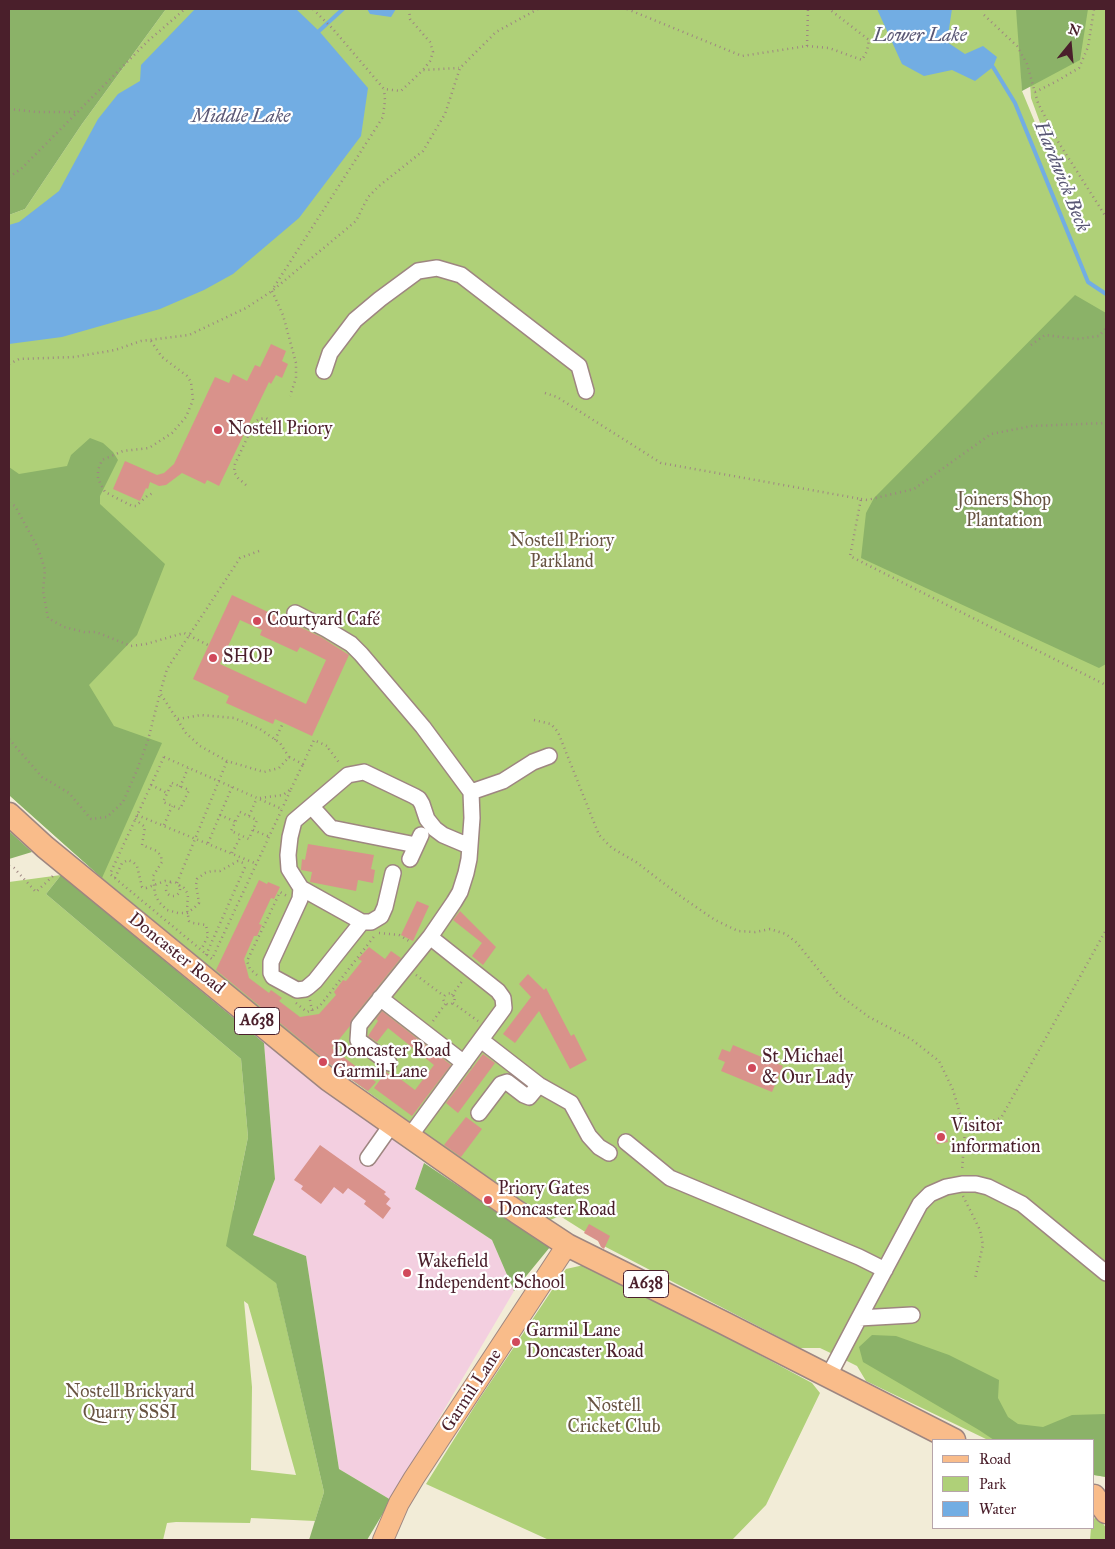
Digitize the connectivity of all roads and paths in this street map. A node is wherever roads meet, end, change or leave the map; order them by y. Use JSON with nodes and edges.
{"nodes":[{"id":1,"x":185,"y":9,"type":"edge"},
{"id":2,"x":313,"y":9,"type":"edge"},
{"id":3,"x":409,"y":9,"type":"edge"},
{"id":4,"x":538,"y":9,"type":"edge"},
{"id":5,"x":627,"y":9,"type":"edge"},
{"id":6,"x":808,"y":9,"type":"edge"},
{"id":7,"x":829,"y":9,"type":"edge"},
{"id":8,"x":1094,"y":9,"type":"edge"},
{"id":9,"x":984,"y":15,"type":"dead end"},
{"id":10,"x":807,"y":46,"type":"junction"},
{"id":11,"x":460,"y":68,"type":"junction"},
{"id":12,"x":423,"y":70,"type":"junction"},
{"id":13,"x":384,"y":89,"type":"junction"},
{"id":14,"x":1035,"y":92,"type":"junction"},
{"id":15,"x":9,"y":108,"type":"edge"},
{"id":16,"x":78,"y":112,"type":"junction"},
{"id":17,"x":9,"y":177,"type":"edge"},
{"id":18,"x":1106,"y":216,"type":"edge"},
{"id":19,"x":272,"y":291,"type":"junction"},
{"id":20,"x":1106,"y":328,"type":"edge"},
{"id":21,"x":151,"y":340,"type":"junction"},
{"id":22,"x":1031,"y":346,"type":"dead end"},
{"id":23,"x":9,"y":364,"type":"edge"},
{"id":24,"x":324,"y":371,"type":"dead end"},
{"id":25,"x":586,"y":391,"type":"dead end"},
{"id":26,"x":545,"y":393,"type":"dead end"},
{"id":27,"x":290,"y":396,"type":"dead end"},
{"id":28,"x":273,"y":422,"type":"dead end"},
{"id":29,"x":1106,"y":423,"type":"edge"},
{"id":30,"x":246,"y":485,"type":"dead end"},
{"id":31,"x":153,"y":493,"type":"dead end"},
{"id":32,"x":861,"y":499,"type":"junction"},
{"id":33,"x":9,"y":503,"type":"edge"},
{"id":34,"x":259,"y":551,"type":"dead end"},
{"id":35,"x":295,"y":613,"type":"dead end"},
{"id":36,"x":188,"y":635,"type":"junction"},
{"id":37,"x":208,"y":645,"type":"dead end"},
{"id":38,"x":1106,"y":685,"type":"edge"},
{"id":39,"x":160,"y":693,"type":"junction"},
{"id":40,"x":178,"y":719,"type":"junction"},
{"id":41,"x":534,"y":720,"type":"dead end"},
{"id":42,"x":283,"y":723,"type":"dead end"},
{"id":43,"x":9,"y":739,"type":"edge"},
{"id":44,"x":274,"y":740,"type":"junction"},
{"id":45,"x":549,"y":756,"type":"dead end"},
{"id":46,"x":289,"y":758,"type":"junction"},
{"id":47,"x":227,"y":761,"type":"junction"},
{"id":48,"x":303,"y":764,"type":"junction"},
{"id":49,"x":188,"y":768,"type":"junction"},
{"id":50,"x":348,"y":775,"type":"junction"},
{"id":51,"x":219,"y":781,"type":"junction"},
{"id":52,"x":151,"y":785,"type":"junction"},
{"id":53,"x":180,"y":786,"type":"junction"},
{"id":54,"x":232,"y":787,"type":"junction"},
{"id":55,"x":291,"y":789,"type":"junction"},
{"id":56,"x":167,"y":792,"type":"junction"},
{"id":57,"x":471,"y":792,"type":"junction"},
{"id":58,"x":258,"y":798,"type":"junction"},
{"id":59,"x":172,"y":806,"type":"junction"},
{"id":60,"x":312,"y":807,"type":"junction"},
{"id":61,"x":282,"y":809,"type":"junction"},
{"id":62,"x":9,"y":814,"type":"edge"},
{"id":63,"x":137,"y":815,"type":"junction"},
{"id":64,"x":220,"y":815,"type":"junction"},
{"id":65,"x":249,"y":816,"type":"junction"},
{"id":66,"x":135,"y":819,"type":"junction"},
{"id":67,"x":236,"y":822,"type":"junction"},
{"id":68,"x":164,"y":825,"type":"junction"},
{"id":69,"x":253,"y":830,"type":"junction"},
{"id":70,"x":241,"y":836,"type":"junction"},
{"id":71,"x":270,"y":837,"type":"junction"},
{"id":72,"x":195,"y":838,"type":"junction"},
{"id":73,"x":208,"y":843,"type":"junction"},
{"id":74,"x":469,"y":846,"type":"junction"},
{"id":75,"x":416,"y":847,"type":"dead end"},
{"id":76,"x":232,"y":854,"type":"junction"},
{"id":77,"x":248,"y":860,"type":"junction"},
{"id":78,"x":65,"y":864,"type":"junction"},
{"id":79,"x":246,"y":864,"type":"junction"},
{"id":80,"x":257,"y":864,"type":"junction"},
{"id":81,"x":9,"y":866,"type":"edge"},
{"id":82,"x":393,"y":873,"type":"dead end"},
{"id":83,"x":115,"y":878,"type":"junction"},
{"id":84,"x":172,"y":882,"type":"junction"},
{"id":85,"x":178,"y":884,"type":"junction"},
{"id":86,"x":154,"y":885,"type":"junction"},
{"id":87,"x":299,"y":896,"type":"junction"},
{"id":88,"x":187,"y":913,"type":"junction"},
{"id":89,"x":362,"y":922,"type":"junction"},
{"id":90,"x":1106,"y":930,"type":"edge"},
{"id":91,"x":425,"y":943,"type":"junction"},
{"id":92,"x":201,"y":950,"type":"junction"},
{"id":93,"x":206,"y":955,"type":"junction"},
{"id":94,"x":405,"y":967,"type":"junction"},
{"id":95,"x":471,"y":969,"type":"junction"},
{"id":96,"x":264,"y":980,"type":"dead end"},
{"id":97,"x":452,"y":995,"type":"junction"},
{"id":98,"x":444,"y":996,"type":"junction"},
{"id":99,"x":380,"y":998,"type":"junction"},
{"id":100,"x":293,"y":1001,"type":"dead end"},
{"id":101,"x":453,"y":1002,"type":"junction"},
{"id":102,"x":446,"y":1004,"type":"junction"},
{"id":103,"x":425,"y":1033,"type":"junction"},
{"id":104,"x":485,"y":1034,"type":"junction"},
{"id":105,"x":389,"y":1063,"type":"dead end"},
{"id":106,"x":464,"y":1063,"type":"junction"},
{"id":107,"x":539,"y":1086,"type":"junction"},
{"id":108,"x":479,"y":1113,"type":"dead end"},
{"id":109,"x":392,"y":1124,"type":"junction"},
{"id":110,"x":965,"y":1130,"type":"junction"},
{"id":111,"x":410,"y":1136,"type":"junction"},
{"id":112,"x":626,"y":1142,"type":"dead end"},
{"id":113,"x":609,"y":1153,"type":"dead end"},
{"id":114,"x":368,"y":1158,"type":"dead end"},
{"id":115,"x":962,"y":1184,"type":"junction"},
{"id":116,"x":567,"y":1245,"type":"junction"},
{"id":117,"x":885,"y":1270,"type":"junction"},
{"id":118,"x":1106,"y":1273,"type":"edge"},
{"id":119,"x":975,"y":1280,"type":"dead end"},
{"id":120,"x":912,"y":1315,"type":"dead end"},
{"id":121,"x":859,"y":1318,"type":"junction"},
{"id":122,"x":828,"y":1377,"type":"junction"},
{"id":123,"x":952,"y":1439,"type":"edge"},
{"id":124,"x":383,"y":1540,"type":"edge"}],
"edges":[{"from":1,"to":16,"type":"path"},
{"from":2,"to":13,"type":"path"},
{"from":3,"to":12,"type":"path"},
{"from":4,"to":11,"type":"path"},
{"from":5,"to":10,"type":"path"},
{"from":6,"to":10,"type":"path"},
{"from":7,"to":10,"type":"path"},
{"from":8,"to":14,"type":"path"},
{"from":9,"to":14,"type":"path"},
{"from":11,"to":12,"type":"path"},
{"from":11,"to":19,"type":"path"},
{"from":12,"to":13,"type":"path"},
{"from":13,"to":19,"type":"path"},
{"from":14,"to":18,"type":"path"},
{"from":15,"to":16,"type":"path"},
{"from":16,"to":17,"type":"path"},
{"from":19,"to":21,"type":"path"},
{"from":19,"to":27,"type":"path"},
{"from":20,"to":22,"type":"path"},
{"from":21,"to":23,"type":"path"},
{"from":21,"to":31,"type":"path"},
{"from":24,"to":25,"type":"lane"},
{"from":26,"to":32,"type":"path"},
{"from":28,"to":30,"type":"path"},
{"from":29,"to":32,"type":"path"},
{"from":32,"to":38,"type":"path"},
{"from":33,"to":36,"type":"path"},
{"from":34,"to":36,"type":"path"},
{"from":35,"to":57,"type":"lane"},
{"from":36,"to":37,"type":"path"},
{"from":36,"to":39,"type":"path"},
{"from":39,"to":40,"type":"path"},
{"from":39,"to":43,"type":"path"},
{"from":40,"to":44,"type":"path"},
{"from":40,"to":47,"type":"path"},
{"from":41,"to":110,"type":"path"},
{"from":42,"to":44,"type":"path"},
{"from":44,"to":46,"type":"path"},
{"from":45,"to":57,"type":"lane"},
{"from":46,"to":47,"type":"path"},
{"from":46,"to":48,"type":"path"},
{"from":47,"to":51,"type":"path"},
{"from":48,"to":50,"type":"path"},
{"from":48,"to":55,"type":"path"},
{"from":49,"to":51,"type":"path"},
{"from":49,"to":52,"type":"path"},
{"from":49,"to":53,"type":"path"},
{"from":50,"to":60,"type":"lane"},
{"from":50,"to":74,"type":"lane"},
{"from":51,"to":54,"type":"path"},
{"from":51,"to":72,"type":"path"},
{"from":52,"to":56,"type":"path"},
{"from":52,"to":63,"type":"path"},
{"from":53,"to":56,"type":"path"},
{"from":53,"to":59,"type":"path"},
{"from":54,"to":58,"type":"path"},
{"from":54,"to":64,"type":"path"},
{"from":55,"to":58,"type":"path"},
{"from":55,"to":61,"type":"path"},
{"from":56,"to":59,"type":"path"},
{"from":57,"to":74,"type":"lane"},
{"from":58,"to":61,"type":"path"},
{"from":58,"to":65,"type":"path"},
{"from":59,"to":68,"type":"path"},
{"from":60,"to":75,"type":"lane"},
{"from":60,"to":87,"type":"lane"},
{"from":61,"to":71,"type":"path"},
{"from":62,"to":78,"type":"highway","name":"Doncaster Road","number":"A638"},
{"from":63,"to":66,"type":"path"},
{"from":63,"to":68,"type":"path"},
{"from":64,"to":67,"type":"path"},
{"from":64,"to":73,"type":"path"},
{"from":65,"to":67,"type":"path"},
{"from":65,"to":69,"type":"path"},
{"from":66,"to":83,"type":"path"},
{"from":66,"to":86,"type":"path"},
{"from":67,"to":70,"type":"path"},
{"from":68,"to":72,"type":"path"},
{"from":69,"to":70,"type":"path"},
{"from":69,"to":71,"type":"path"},
{"from":70,"to":76,"type":"path"},
{"from":71,"to":80,"type":"path"},
{"from":72,"to":73,"type":"path"},
{"from":72,"to":85,"type":"path"},
{"from":73,"to":76,"type":"path"},
{"from":74,"to":91,"type":"lane"},
{"from":76,"to":77,"type":"path"},
{"from":77,"to":79,"type":"path"},
{"from":77,"to":80,"type":"path"},
{"from":78,"to":81,"type":"path"},
{"from":78,"to":109,"type":"highway","name":"Doncaster Road","number":"A638"},
{"from":79,"to":88,"type":"path"},
{"from":79,"to":93,"type":"path"},
{"from":80,"to":93,"type":"path"},
{"from":82,"to":89,"type":"lane"},
{"from":83,"to":86,"type":"path"},
{"from":83,"to":92,"type":"path"},
{"from":84,"to":85,"type":"path"},
{"from":84,"to":85,"type":"path"},
{"from":84,"to":86,"type":"path"},
{"from":85,"to":88,"type":"path"},
{"from":86,"to":88,"type":"path"},
{"from":87,"to":89,"type":"lane"},
{"from":87,"to":89,"type":"lane"},
{"from":87,"to":96,"type":"path"},
{"from":88,"to":92,"type":"path"},
{"from":90,"to":110,"type":"path"},
{"from":91,"to":94,"type":"lane"},
{"from":91,"to":95,"type":"lane"},
{"from":91,"to":100,"type":"path"},
{"from":92,"to":93,"type":"path"},
{"from":94,"to":98,"type":"path"},
{"from":94,"to":99,"type":"lane"},
{"from":95,"to":97,"type":"path"},
{"from":95,"to":104,"type":"lane"},
{"from":97,"to":98,"type":"path"},
{"from":97,"to":101,"type":"path"},
{"from":98,"to":102,"type":"path"},
{"from":99,"to":103,"type":"lane"},
{"from":99,"to":105,"type":"lane"},
{"from":101,"to":102,"type":"path"},
{"from":101,"to":104,"type":"path"},
{"from":102,"to":103,"type":"path"},
{"from":103,"to":106,"type":"lane"},
{"from":104,"to":106,"type":"lane"},
{"from":104,"to":107,"type":"lane"},
{"from":106,"to":111,"type":"lane"},
{"from":107,"to":108,"type":"lane"},
{"from":107,"to":113,"type":"lane"},
{"from":109,"to":111,"type":"highway","name":"Doncaster Road","number":"A638"},
{"from":109,"to":114,"type":"lane"},
{"from":110,"to":115,"type":"path"},
{"from":111,"to":116,"type":"highway","name":"Doncaster Road","number":"A638"},
{"from":112,"to":117,"type":"lane"},
{"from":115,"to":117,"type":"lane"},
{"from":115,"to":118,"type":"lane"},
{"from":115,"to":119,"type":"path"},
{"from":116,"to":122,"type":"highway","number":"A638"},
{"from":116,"to":124,"type":"main road","name":"Garmil Lane"},
{"from":117,"to":121,"type":"lane"},
{"from":120,"to":121,"type":"lane"},
{"from":121,"to":122,"type":"lane"},
{"from":122,"to":123,"type":"highway","number":"A638"}]}
